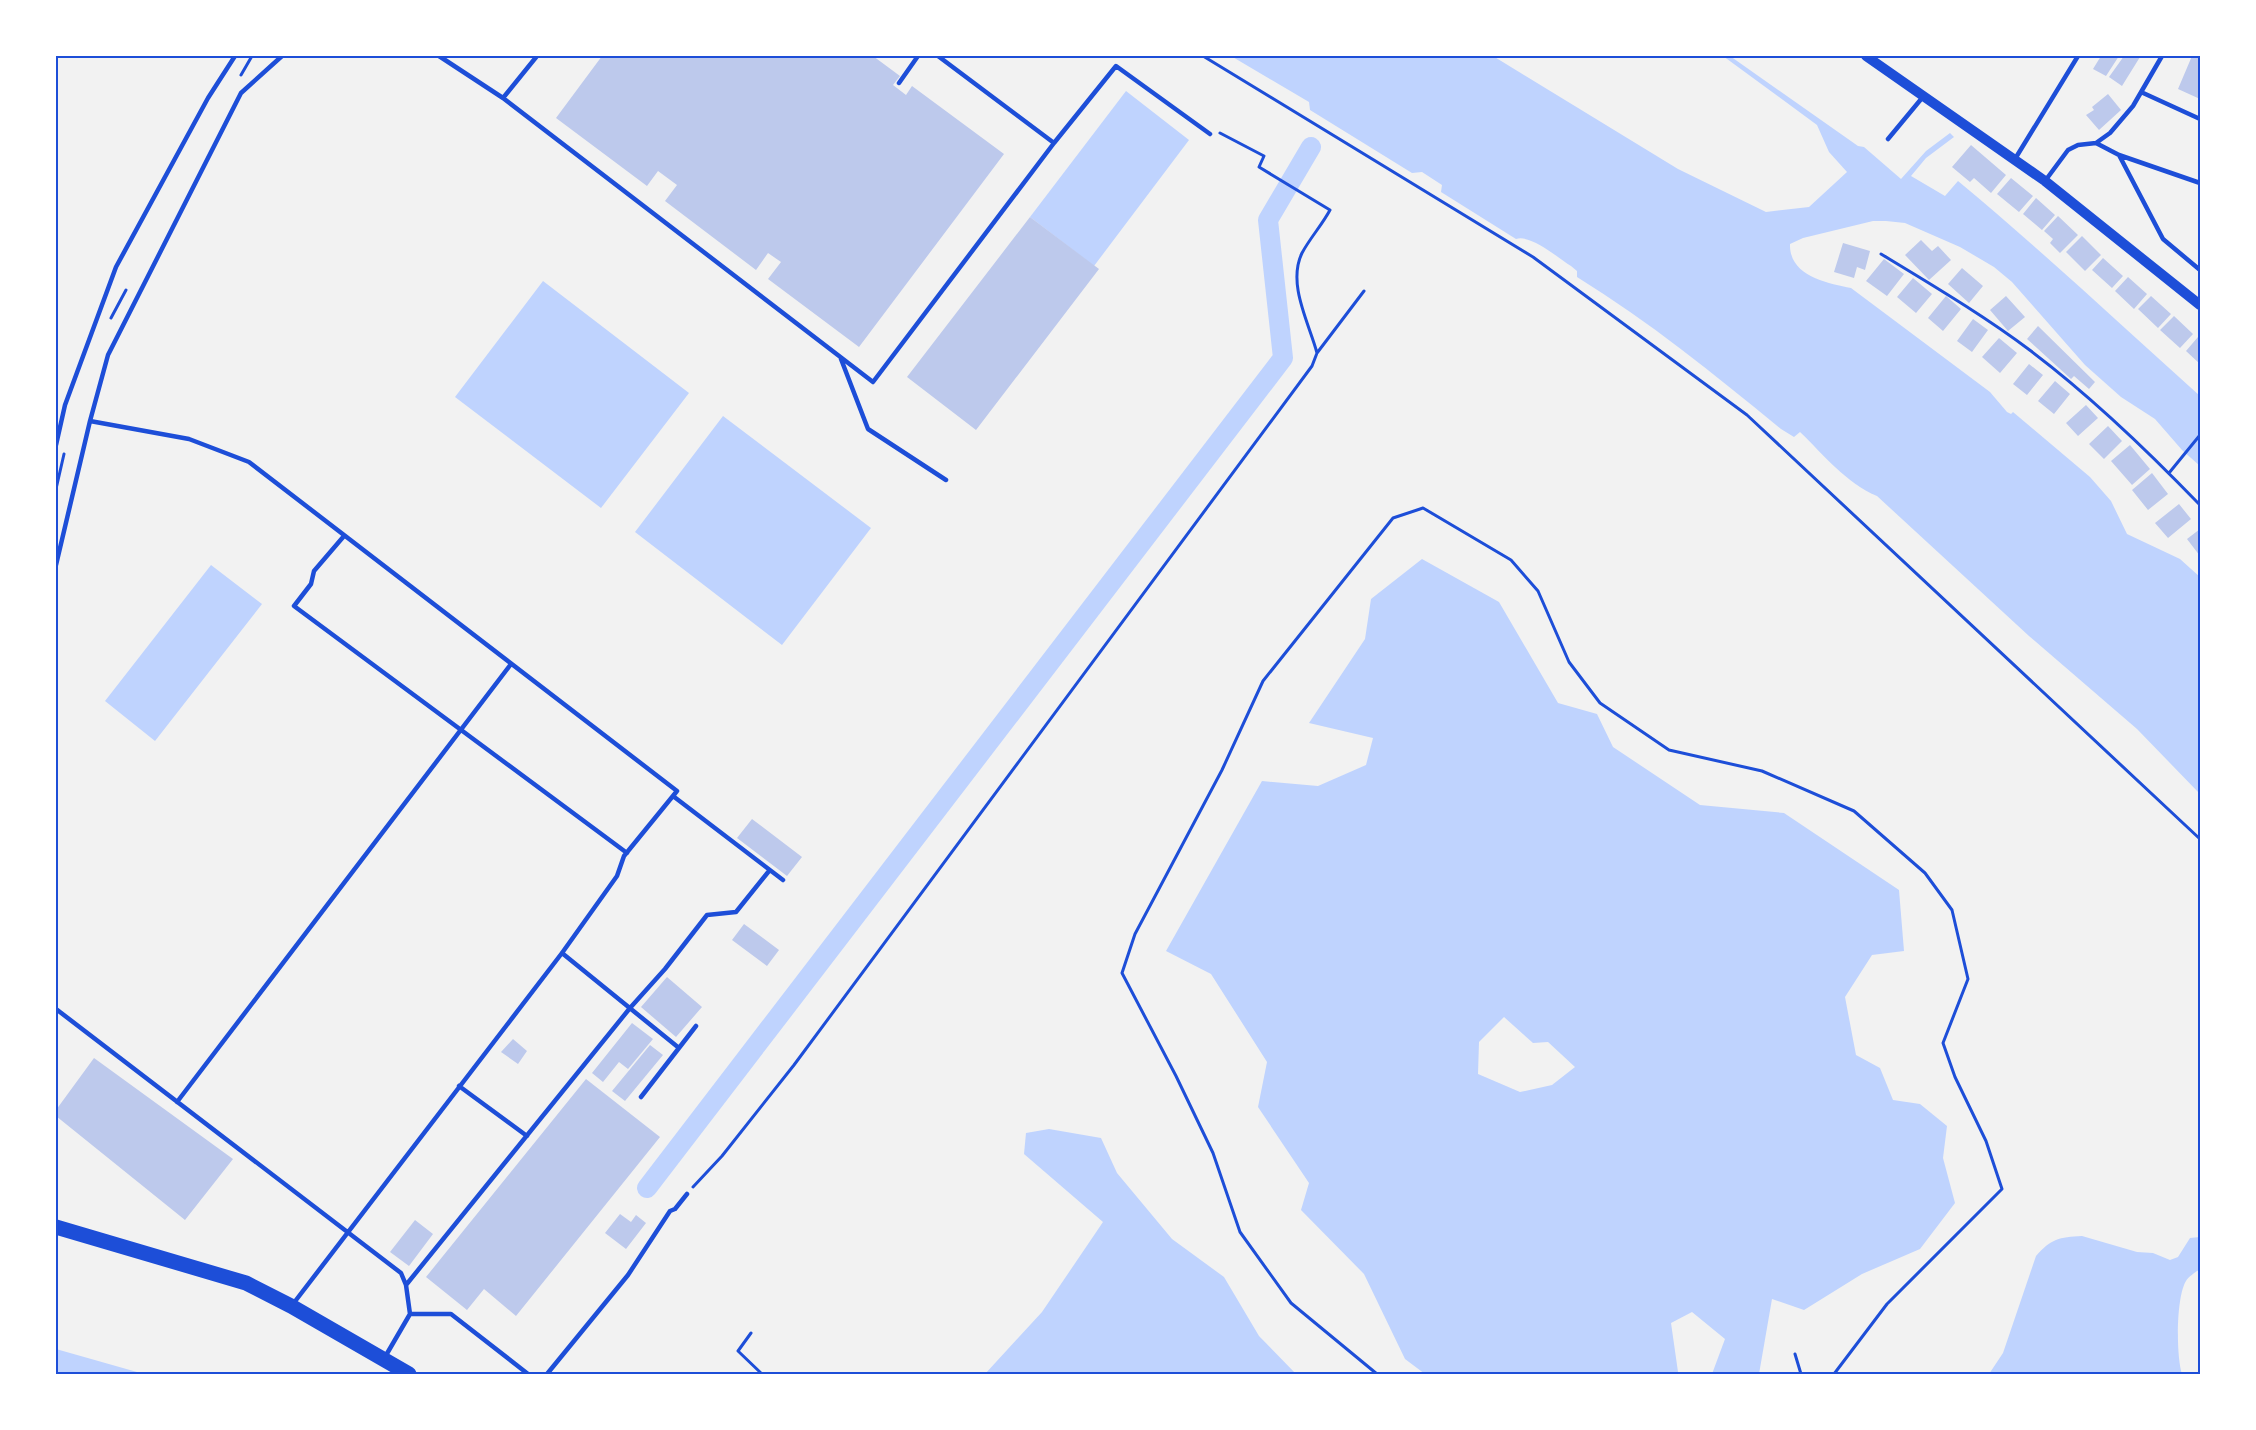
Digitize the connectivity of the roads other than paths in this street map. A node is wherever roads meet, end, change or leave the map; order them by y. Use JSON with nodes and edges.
{"nodes":[{"id":1,"x":235,"y":56,"type":"edge"},
{"id":2,"x":282,"y":56,"type":"edge"},
{"id":3,"x":439,"y":56,"type":"edge"},
{"id":4,"x":537,"y":56,"type":"edge"},
{"id":5,"x":918,"y":56,"type":"edge"},
{"id":6,"x":938,"y":56,"type":"edge"},
{"id":7,"x":1866,"y":56,"type":"edge"},
{"id":8,"x":2078,"y":56,"type":"edge"},
{"id":9,"x":2162,"y":56,"type":"edge"},
{"id":10,"x":899,"y":82,"type":"dead end"},
{"id":11,"x":2141,"y":92,"type":"junction"},
{"id":12,"x":1924,"y":96,"type":"junction"},
{"id":13,"x":503,"y":98,"type":"junction"},
{"id":14,"x":2200,"y":119,"type":"edge"},
{"id":15,"x":1210,"y":134,"type":"road end"},
{"id":16,"x":1888,"y":139,"type":"dead end"},
{"id":17,"x":1053,"y":143,"type":"junction"},
{"id":18,"x":2096,"y":143,"type":"junction"},
{"id":19,"x":2119,"y":155,"type":"junction"},
{"id":20,"x":2015,"y":159,"type":"junction"},
{"id":21,"x":2045,"y":181,"type":"junction"},
{"id":22,"x":2200,"y":183,"type":"edge"},
{"id":23,"x":2200,"y":270,"type":"edge"},
{"id":24,"x":2200,"y":305,"type":"edge"},
{"id":25,"x":840,"y":356,"type":"junction"},
{"id":26,"x":90,"y":421,"type":"junction"},
{"id":27,"x":56,"y":445,"type":"edge"},
{"id":28,"x":946,"y":480,"type":"dead end"},
{"id":29,"x":344,"y":536,"type":"junction"},
{"id":30,"x":56,"y":565,"type":"edge"},
{"id":31,"x":512,"y":664,"type":"junction"},
{"id":32,"x":462,"y":730,"type":"junction"},
{"id":33,"x":674,"y":796,"type":"junction"},
{"id":34,"x":627,"y":853,"type":"junction"},
{"id":35,"x":769,"y":871,"type":"junction"},
{"id":36,"x":783,"y":880,"type":"dead end"},
{"id":37,"x":562,"y":953,"type":"junction"},
{"id":38,"x":630,"y":1008,"type":"junction"},
{"id":39,"x":56,"y":1009,"type":"edge"},
{"id":40,"x":696,"y":1026,"type":"dead end"},
{"id":41,"x":679,"y":1048,"type":"junction"},
{"id":42,"x":459,"y":1086,"type":"junction"},
{"id":43,"x":641,"y":1097,"type":"dead end"},
{"id":44,"x":177,"y":1102,"type":"junction"},
{"id":45,"x":527,"y":1136,"type":"junction"},
{"id":46,"x":687,"y":1194,"type":"road end"},
{"id":47,"x":56,"y":1227,"type":"edge"},
{"id":48,"x":347,"y":1232,"type":"junction"},
{"id":49,"x":406,"y":1285,"type":"junction"},
{"id":50,"x":291,"y":1306,"type":"junction"},
{"id":51,"x":410,"y":1314,"type":"junction"},
{"id":52,"x":383,"y":1359,"type":"junction"},
{"id":53,"x":409,"y":1374,"type":"edge"},
{"id":54,"x":528,"y":1374,"type":"edge"},
{"id":55,"x":547,"y":1374,"type":"edge"}],
"edges":[{"from":1,"to":27,"type":"lane"},
{"from":2,"to":26,"type":"lane"},
{"from":3,"to":13,"type":"lane"},
{"from":4,"to":13,"type":"lane"},
{"from":5,"to":10,"type":"lane"},
{"from":6,"to":17,"type":"lane"},
{"from":7,"to":12,"type":"street"},
{"from":8,"to":20,"type":"lane"},
{"from":9,"to":11,"type":"lane"},
{"from":11,"to":14,"type":"lane"},
{"from":11,"to":18,"type":"lane"},
{"from":12,"to":16,"type":"lane"},
{"from":12,"to":20,"type":"street"},
{"from":13,"to":25,"type":"lane"},
{"from":15,"to":17,"type":"lane"},
{"from":17,"to":25,"type":"lane"},
{"from":18,"to":19,"type":"lane"},
{"from":18,"to":21,"type":"lane"},
{"from":19,"to":22,"type":"lane"},
{"from":19,"to":23,"type":"lane"},
{"from":20,"to":21,"type":"street"},
{"from":21,"to":24,"type":"street"},
{"from":25,"to":28,"type":"lane"},
{"from":26,"to":29,"type":"lane"},
{"from":26,"to":30,"type":"lane"},
{"from":29,"to":31,"type":"lane"},
{"from":29,"to":32,"type":"lane"},
{"from":31,"to":32,"type":"lane"},
{"from":31,"to":33,"type":"lane"},
{"from":32,"to":34,"type":"lane"},
{"from":32,"to":44,"type":"lane"},
{"from":33,"to":34,"type":"lane"},
{"from":33,"to":35,"type":"lane"},
{"from":34,"to":37,"type":"lane"},
{"from":35,"to":36,"type":"lane"},
{"from":35,"to":38,"type":"lane"},
{"from":37,"to":38,"type":"lane"},
{"from":37,"to":42,"type":"lane"},
{"from":38,"to":41,"type":"lane"},
{"from":38,"to":45,"type":"lane"},
{"from":39,"to":44,"type":"lane"},
{"from":40,"to":41,"type":"lane"},
{"from":41,"to":43,"type":"lane"},
{"from":42,"to":45,"type":"lane"},
{"from":42,"to":48,"type":"lane"},
{"from":44,"to":48,"type":"lane"},
{"from":45,"to":49,"type":"lane"},
{"from":46,"to":55,"type":"lane"},
{"from":47,"to":50,"type":"main road"},
{"from":48,"to":49,"type":"lane"},
{"from":48,"to":50,"type":"lane"},
{"from":49,"to":51,"type":"lane"},
{"from":50,"to":52,"type":"main road"},
{"from":51,"to":52,"type":"lane"},
{"from":51,"to":54,"type":"lane"},
{"from":52,"to":53,"type":"main road"}]}
